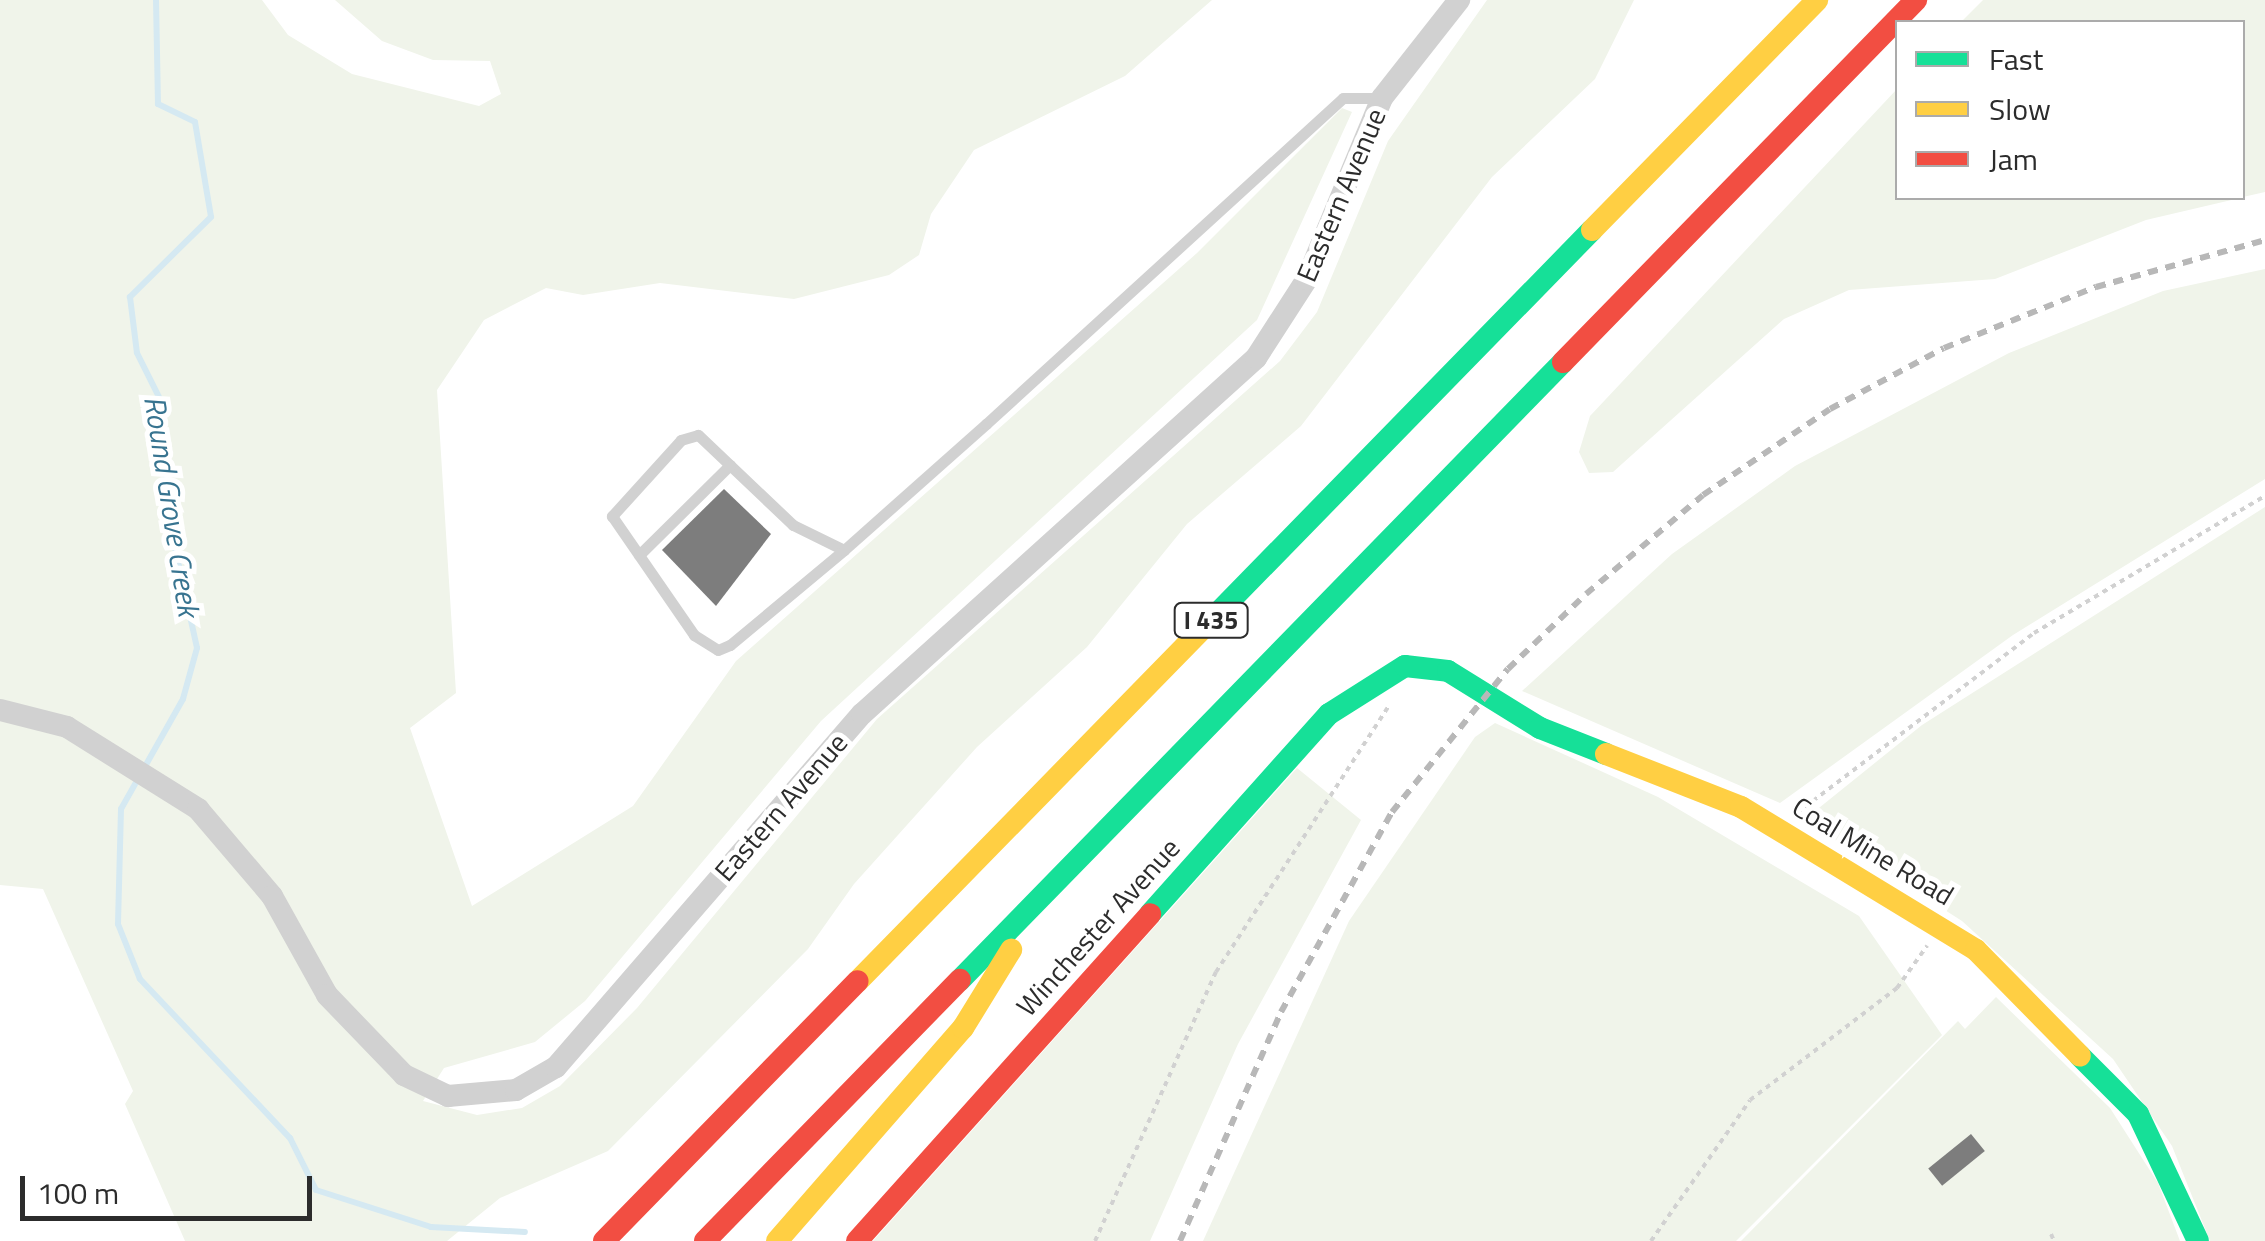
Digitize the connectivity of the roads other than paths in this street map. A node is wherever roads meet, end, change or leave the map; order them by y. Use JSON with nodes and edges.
{"nodes":[{"id":1,"x":1459,"y":0,"type":"edge"},
{"id":2,"x":1817,"y":0,"type":"edge"},
{"id":3,"x":1916,"y":0,"type":"edge"},
{"id":4,"x":1896,"y":20,"type":"edge"},
{"id":5,"x":1895,"y":22,"type":"edge"},
{"id":6,"x":1382,"y":98,"type":"junction"},
{"id":7,"x":730,"y":465,"type":"junction"},
{"id":8,"x":844,"y":550,"type":"junction"},
{"id":9,"x":640,"y":555,"type":"junction"},
{"id":10,"x":1404,"y":668,"type":"joint"},
{"id":11,"x":0,"y":710,"type":"edge"},
{"id":12,"x":1050,"y":888,"type":"junction"},
{"id":13,"x":604,"y":1241,"type":"edge"},
{"id":14,"x":705,"y":1241,"type":"edge"},
{"id":15,"x":777,"y":1241,"type":"edge"},
{"id":16,"x":857,"y":1241,"type":"edge"},
{"id":17,"x":2198,"y":1241,"type":"edge"}],
"edges":[{"from":1,"to":6,"type":"street","name":"Eastern Avenue"},
{"from":2,"to":13,"type":"main road","number":"I 435"},
{"from":3,"to":4,"type":"main road","number":"I 435"},
{"from":5,"to":12,"type":"main road","number":"I 435"},
{"from":6,"to":8,"type":"lane"},
{"from":6,"to":11,"type":"street","name":"Eastern Avenue"},
{"from":7,"to":8,"type":"lane"},
{"from":7,"to":9,"type":"lane"},
{"from":7,"to":9,"type":"lane"},
{"from":8,"to":9,"type":"lane"},
{"from":10,"to":16,"type":"main road","name":"Winchester Avenue"},
{"from":10,"to":17,"type":"main road","name":"Coal Mine Road"},
{"from":12,"to":14,"type":"main road","number":"I 435"},
{"from":12,"to":15,"type":"main road"}]}
